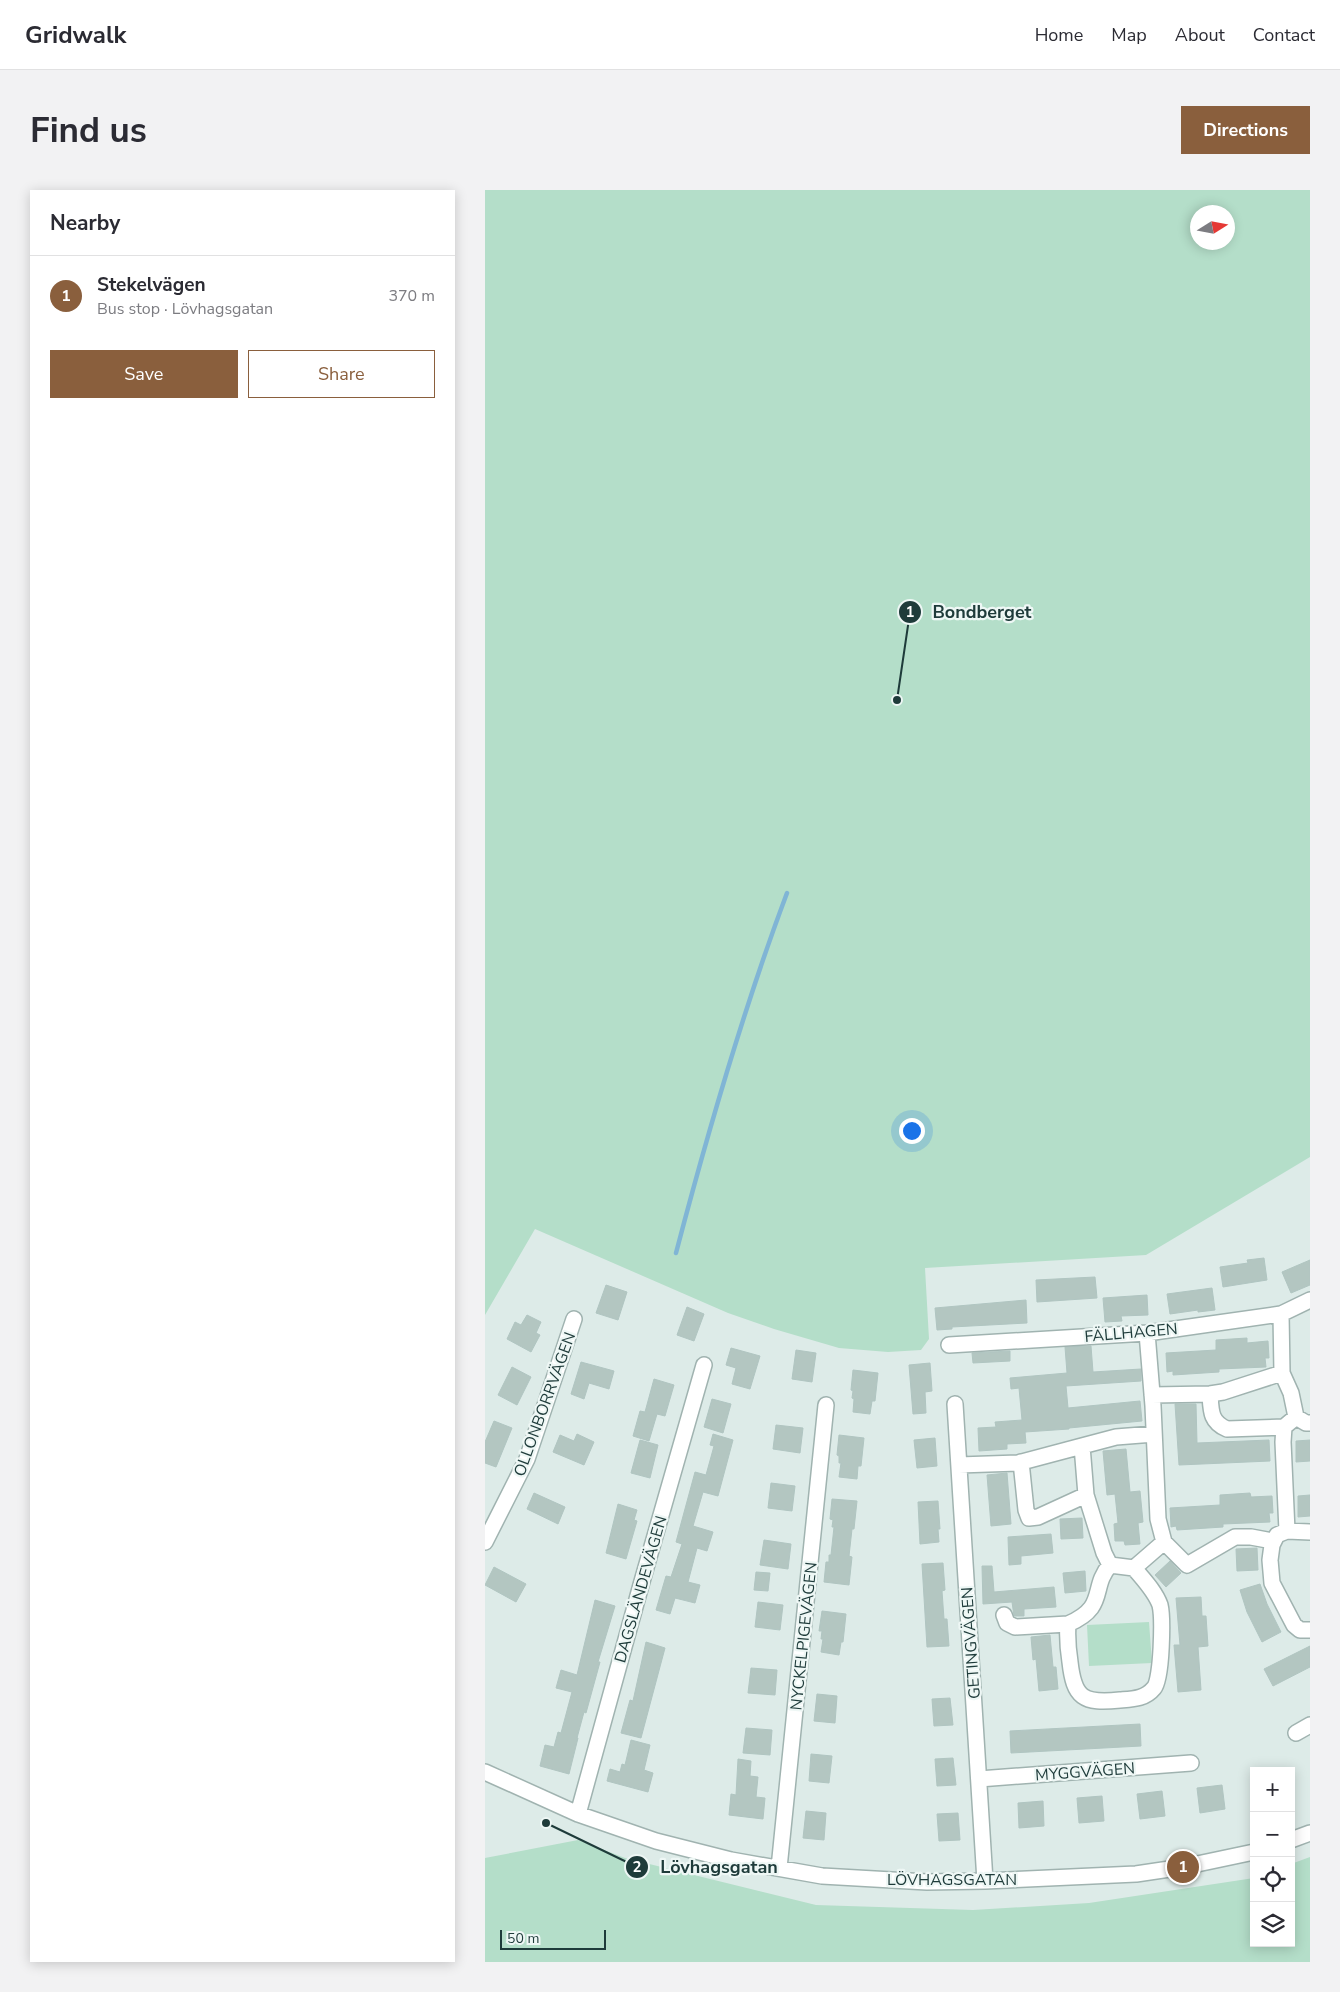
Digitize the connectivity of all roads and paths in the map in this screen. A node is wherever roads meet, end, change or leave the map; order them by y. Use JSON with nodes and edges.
{"nodes":[{"id":1,"x":1310,"y":1300,"type":"edge"},
{"id":2,"x":1281,"y":1314,"type":"junction"},
{"id":3,"x":574,"y":1319,"type":"dead end"},
{"id":4,"x":1147,"y":1333,"type":"junction"},
{"id":5,"x":949,"y":1345,"type":"dead end"},
{"id":6,"x":704,"y":1365,"type":"dead end"},
{"id":7,"x":1282,"y":1373,"type":"junction"},
{"id":8,"x":1210,"y":1394,"type":"junction"},
{"id":9,"x":1152,"y":1395,"type":"junction"},
{"id":10,"x":955,"y":1404,"type":"dead end"},
{"id":11,"x":826,"y":1405,"type":"dead end"},
{"id":12,"x":1296,"y":1417,"type":"junction"},
{"id":13,"x":1310,"y":1423,"type":"edge"},
{"id":14,"x":1284,"y":1427,"type":"junction"},
{"id":15,"x":1154,"y":1434,"type":"junction"},
{"id":16,"x":1082,"y":1446,"type":"junction"},
{"id":17,"x":1021,"y":1462,"type":"junction"},
{"id":18,"x":959,"y":1465,"type":"junction"},
{"id":19,"x":1086,"y":1495,"type":"junction"},
{"id":20,"x":1287,"y":1531,"type":"junction"},
{"id":21,"x":1310,"y":1532,"type":"edge"},
{"id":22,"x":1273,"y":1541,"type":"junction"},
{"id":23,"x":485,"y":1542,"type":"edge"},
{"id":24,"x":1164,"y":1542,"type":"junction"},
{"id":25,"x":1110,"y":1565,"type":"junction"},
{"id":26,"x":1133,"y":1568,"type":"junction"},
{"id":27,"x":1004,"y":1615,"type":"dead end"},
{"id":28,"x":1068,"y":1624,"type":"junction"},
{"id":29,"x":1310,"y":1630,"type":"edge"},
{"id":30,"x":1310,"y":1725,"type":"edge"},
{"id":31,"x":1296,"y":1733,"type":"dead end"},
{"id":32,"x":1191,"y":1763,"type":"dead end"},
{"id":33,"x":485,"y":1772,"type":"edge"},
{"id":34,"x":979,"y":1779,"type":"junction"},
{"id":35,"x":578,"y":1814,"type":"junction"},
{"id":36,"x":1310,"y":1833,"type":"edge"},
{"id":37,"x":1295,"y":1839,"type":"edge"},
{"id":38,"x":1250,"y":1853,"type":"edge"},
{"id":39,"x":779,"y":1868,"type":"junction"},
{"id":40,"x":985,"y":1881,"type":"junction"}],
"edges":[{"from":1,"to":2,"type":"street","name":"FÄLLHAGEN"},
{"from":2,"to":4,"type":"street","name":"FÄLLHAGEN"},
{"from":2,"to":7,"type":"street"},
{"from":3,"to":23,"type":"street","name":"OLLONBORRVÄGEN"},
{"from":4,"to":5,"type":"street","name":"FÄLLHAGEN"},
{"from":4,"to":9,"type":"street"},
{"from":6,"to":35,"type":"street","name":"DAGSLÄNDEVÄGEN"},
{"from":7,"to":8,"type":"street"},
{"from":7,"to":12,"type":"street"},
{"from":8,"to":9,"type":"street"},
{"from":8,"to":14,"type":"street"},
{"from":9,"to":15,"type":"street"},
{"from":10,"to":18,"type":"street","name":"GETINGVÄGEN"},
{"from":11,"to":39,"type":"street","name":"NYCKELPIGEVÄGEN"},
{"from":12,"to":13,"type":"street"},
{"from":12,"to":14,"type":"street"},
{"from":14,"to":20,"type":"street"},
{"from":15,"to":16,"type":"street"},
{"from":15,"to":24,"type":"street"},
{"from":16,"to":17,"type":"street"},
{"from":16,"to":19,"type":"street"},
{"from":17,"to":18,"type":"street"},
{"from":17,"to":19,"type":"street"},
{"from":18,"to":34,"type":"street","name":"GETINGVÄGEN"},
{"from":19,"to":25,"type":"street"},
{"from":20,"to":21,"type":"street"},
{"from":20,"to":22,"type":"street"},
{"from":22,"to":24,"type":"street"},
{"from":22,"to":29,"type":"street"},
{"from":24,"to":26,"type":"street"},
{"from":25,"to":26,"type":"street"},
{"from":25,"to":28,"type":"street"},
{"from":26,"to":28,"type":"street"},
{"from":27,"to":28,"type":"street"},
{"from":30,"to":31,"type":"street"},
{"from":32,"to":34,"type":"street","name":"MYGGVÄGEN"},
{"from":33,"to":35,"type":"street","name":"LÖVHAGSGATAN"},
{"from":34,"to":40,"type":"street","name":"GETINGVÄGEN"},
{"from":35,"to":39,"type":"street","name":"LÖVHAGSGATAN"},
{"from":36,"to":37,"type":"street"},
{"from":38,"to":40,"type":"street","name":"LÖVHAGSGATAN"},
{"from":39,"to":40,"type":"street","name":"LÖVHAGSGATAN"}]}
